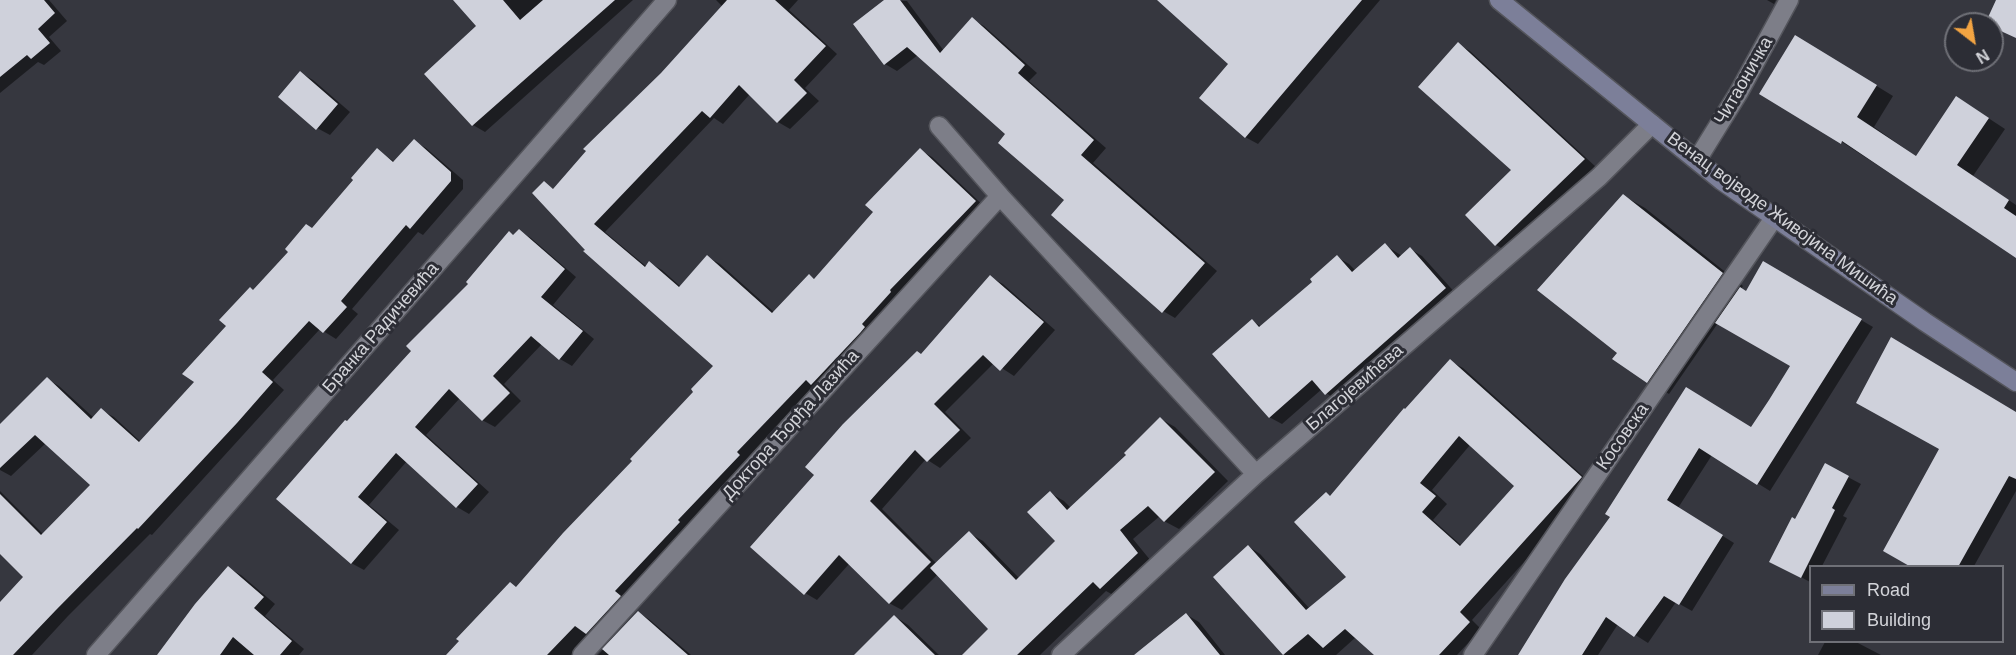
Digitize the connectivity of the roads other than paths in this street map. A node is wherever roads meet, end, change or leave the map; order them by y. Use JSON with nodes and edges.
{"nodes":[{"id":1,"x":667,"y":0,"type":"edge"},
{"id":2,"x":1499,"y":0,"type":"edge"},
{"id":3,"x":1789,"y":0,"type":"edge"},
{"id":4,"x":1652,"y":124,"type":"junction"},
{"id":5,"x":939,"y":126,"type":"dead end"},
{"id":6,"x":1697,"y":160,"type":"junction"},
{"id":7,"x":1000,"y":196,"type":"junction"},
{"id":8,"x":1774,"y":218,"type":"junction"},
{"id":9,"x":2016,"y":382,"type":"edge"},
{"id":10,"x":1257,"y":474,"type":"junction"},
{"id":11,"x":96,"y":655,"type":"edge"},
{"id":12,"x":582,"y":655,"type":"edge"},
{"id":13,"x":1061,"y":655,"type":"edge"},
{"id":14,"x":1473,"y":655,"type":"edge"}],
"edges":[{"from":1,"to":11,"type":"street","name":"Бранка Радичевића"},
{"from":2,"to":4,"type":"main road","name":"Венац војводе Живојина Мишића"},
{"from":3,"to":6,"type":"street","name":"Читаоничка"},
{"from":4,"to":6,"type":"main road","name":"Венац војводе Живојина Мишића"},
{"from":4,"to":10,"type":"street","name":"Благојевићева"},
{"from":5,"to":7,"type":"street"},
{"from":6,"to":8,"type":"main road","name":"Венац војводе Живојина Мишића"},
{"from":7,"to":10,"type":"street"},
{"from":7,"to":12,"type":"street","name":"Доктора Ђорђа Лазића"},
{"from":8,"to":9,"type":"main road","name":"Венац војводе Живојина Мишића"},
{"from":8,"to":14,"type":"street","name":"Косовска"},
{"from":10,"to":13,"type":"street","name":"Благојевићева"}]}
